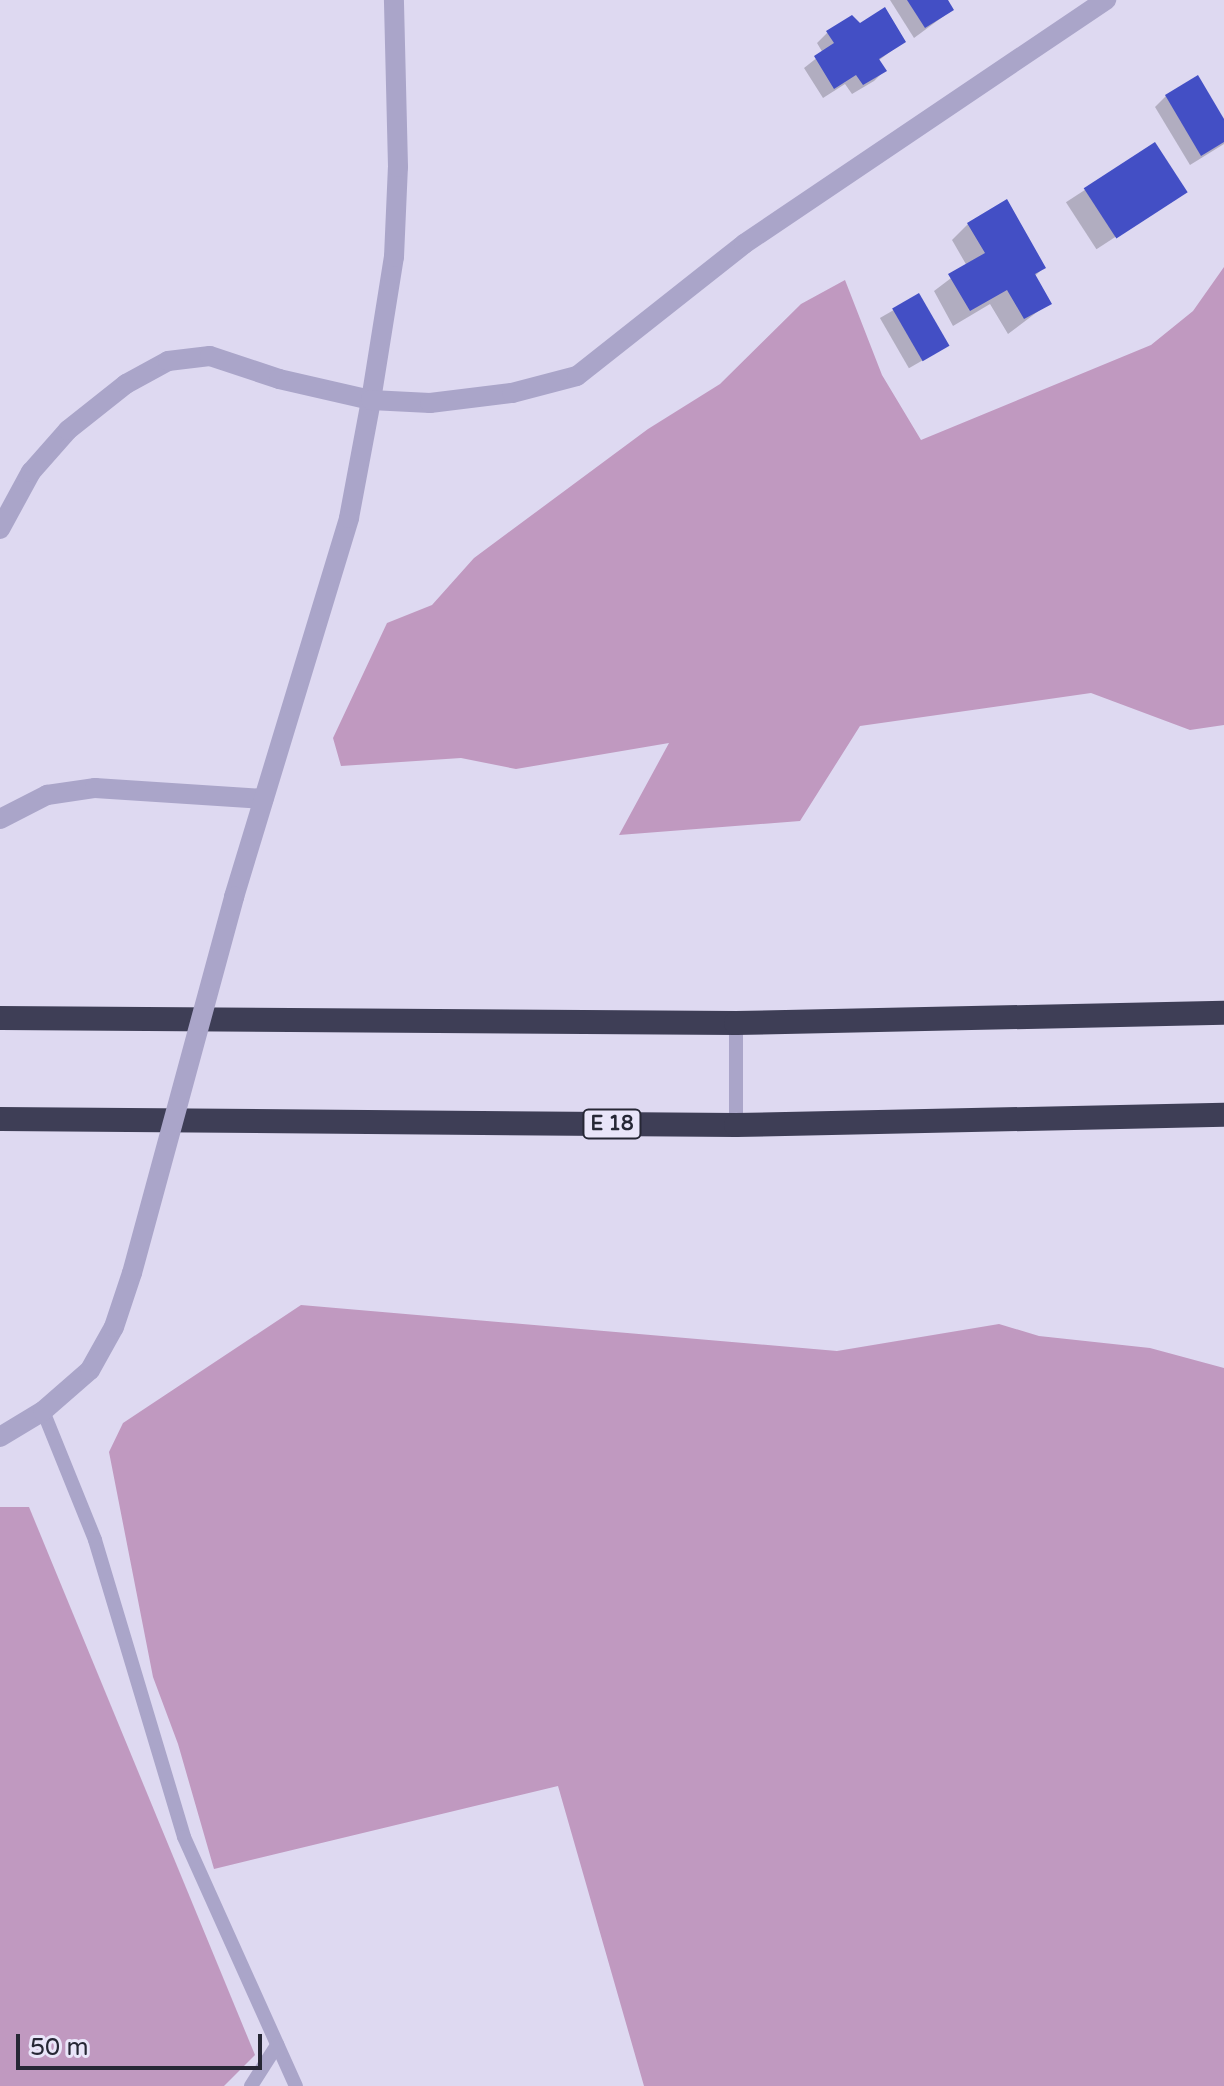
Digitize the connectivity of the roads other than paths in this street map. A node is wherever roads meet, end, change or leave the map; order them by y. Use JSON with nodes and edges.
{"nodes":[{"id":1,"x":394,"y":0,"type":"edge"},
{"id":2,"x":1106,"y":0,"type":"edge"},
{"id":3,"x":371,"y":400,"type":"junction"},
{"id":4,"x":0,"y":529,"type":"edge"},
{"id":5,"x":264,"y":799,"type":"junction"},
{"id":6,"x":0,"y":819,"type":"edge"},
{"id":7,"x":1224,"y":1013,"type":"edge"},
{"id":8,"x":0,"y":1018,"type":"edge"},
{"id":9,"x":736,"y":1023,"type":"junction"},
{"id":10,"x":1224,"y":1115,"type":"edge"},
{"id":11,"x":0,"y":1119,"type":"edge"},
{"id":12,"x":736,"y":1125,"type":"junction"},
{"id":13,"x":43,"y":1411,"type":"junction"},
{"id":14,"x":0,"y":1437,"type":"edge"},
{"id":15,"x":277,"y":2045,"type":"junction"},
{"id":16,"x":251,"y":2086,"type":"edge"},
{"id":17,"x":296,"y":2086,"type":"edge"}],
"edges":[{"from":1,"to":3,"type":"street"},
{"from":2,"to":3,"type":"street"},
{"from":3,"to":4,"type":"street"},
{"from":3,"to":5,"type":"street"},
{"from":5,"to":6,"type":"street"},
{"from":5,"to":13,"type":"street","bridge":true},
{"from":7,"to":9,"type":"highway"},
{"from":8,"to":9,"type":"highway"},
{"from":9,"to":12,"type":"lane"},
{"from":10,"to":12,"type":"highway","number":"E 18"},
{"from":11,"to":12,"type":"highway","number":"E 18"},
{"from":13,"to":14,"type":"street"},
{"from":13,"to":15,"type":"lane"},
{"from":15,"to":16,"type":"lane"},
{"from":15,"to":17,"type":"lane"}]}
